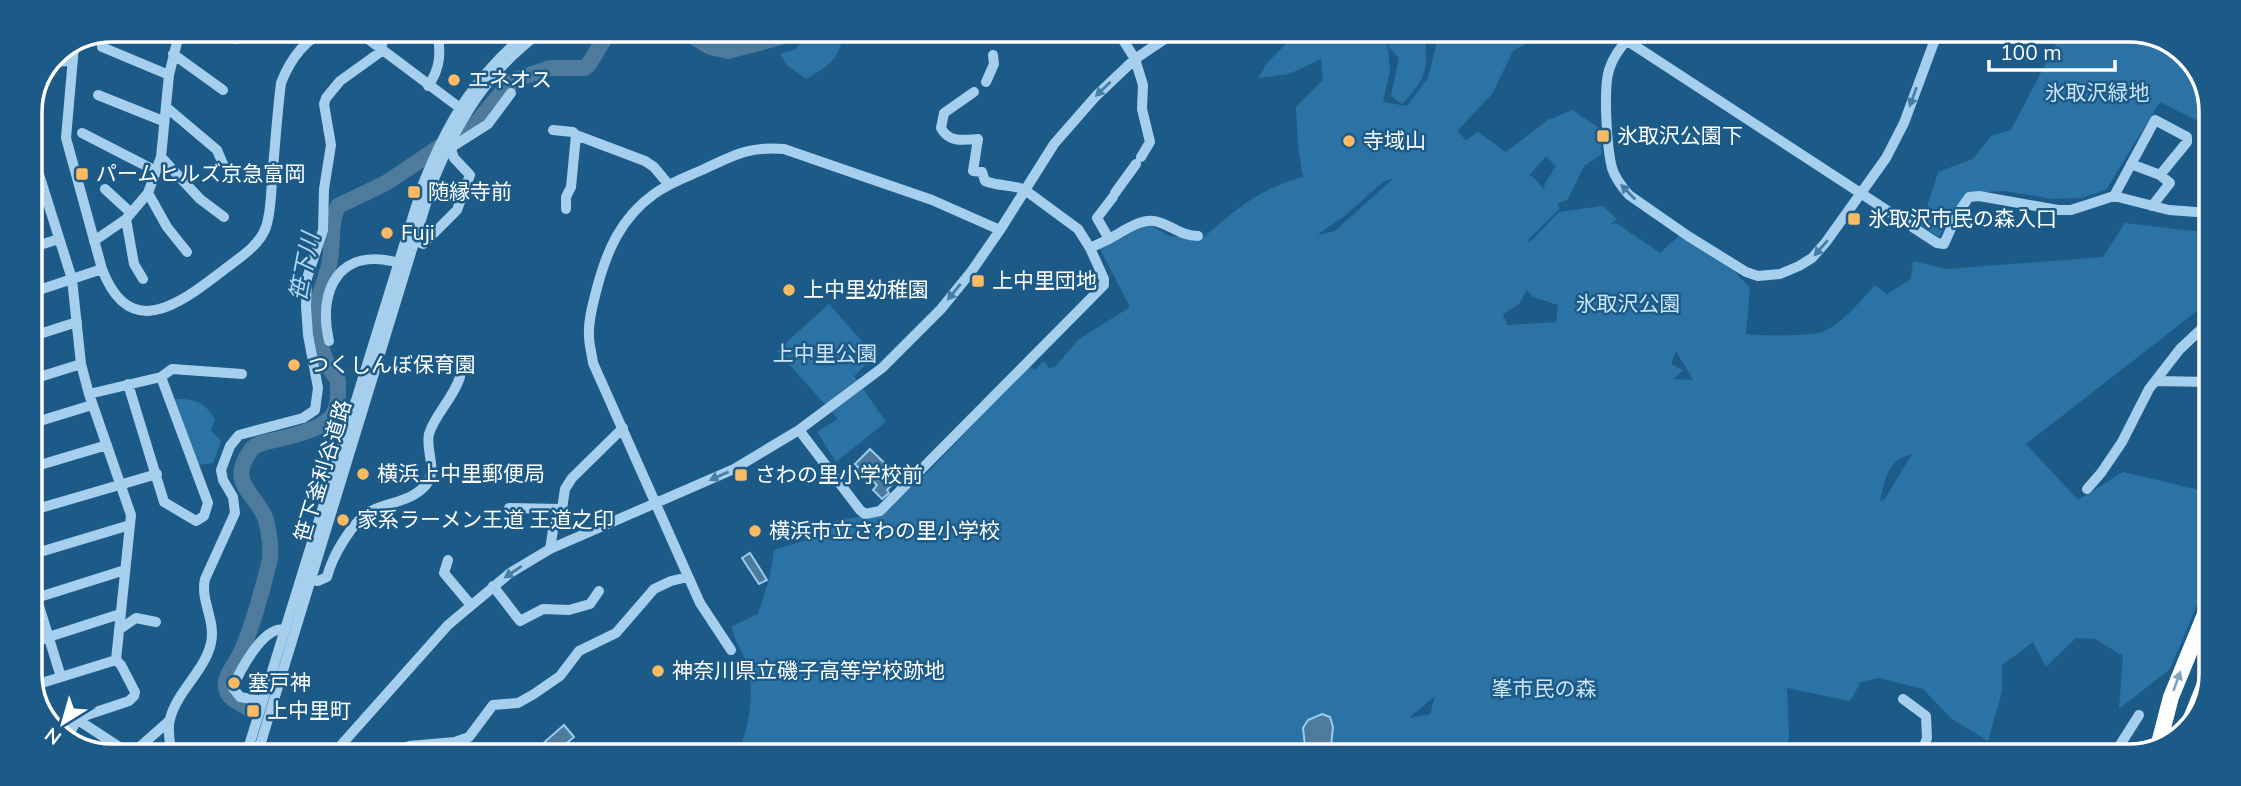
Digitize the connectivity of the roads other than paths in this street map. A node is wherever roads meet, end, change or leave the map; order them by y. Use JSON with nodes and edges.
{"nodes":[{"id":1,"x":176,"y":42,"type":"edge"},
{"id":2,"x":306,"y":42,"type":"edge"},
{"id":3,"x":372,"y":42,"type":"edge"},
{"id":4,"x":383,"y":42,"type":"edge"},
{"id":5,"x":439,"y":42,"type":"edge"},
{"id":6,"x":516,"y":42,"type":"edge"},
{"id":7,"x":529,"y":42,"type":"edge"},
{"id":8,"x":1124,"y":42,"type":"edge"},
{"id":9,"x":1160,"y":42,"type":"edge"},
{"id":10,"x":1626,"y":42,"type":"edge"},
{"id":11,"x":1636,"y":42,"type":"edge"},
{"id":12,"x":1934,"y":42,"type":"edge"},
{"id":13,"x":102,"y":47,"type":"dead end"},
{"id":14,"x":381,"y":48,"type":"junction"},
{"id":15,"x":73,"y":54,"type":"edge"},
{"id":16,"x":173,"y":54,"type":"junction"},
{"id":17,"x":993,"y":55,"type":"dead end"},
{"id":18,"x":1135,"y":59,"type":"junction"},
{"id":19,"x":65,"y":61,"type":"edge"},
{"id":20,"x":72,"y":61,"type":"junction"},
{"id":21,"x":169,"y":75,"type":"junction"},
{"id":22,"x":986,"y":82,"type":"dead end"},
{"id":23,"x":428,"y":86,"type":"junction"},
{"id":24,"x":223,"y":90,"type":"dead end"},
{"id":25,"x":974,"y":92,"type":"dead end"},
{"id":26,"x":511,"y":93,"type":"dead end"},
{"id":27,"x":98,"y":95,"type":"dead end"},
{"id":28,"x":166,"y":107,"type":"junction"},
{"id":29,"x":462,"y":111,"type":"junction"},
{"id":30,"x":163,"y":121,"type":"junction"},
{"id":31,"x":553,"y":130,"type":"dead end"},
{"id":32,"x":82,"y":133,"type":"dead end"},
{"id":33,"x":576,"y":135,"type":"junction"},
{"id":34,"x":448,"y":150,"type":"junction"},
{"id":35,"x":160,"y":156,"type":"junction"},
{"id":36,"x":223,"y":164,"type":"dead end"},
{"id":37,"x":2132,"y":164,"type":"junction"},
{"id":38,"x":156,"y":171,"type":"junction"},
{"id":39,"x":2160,"y":176,"type":"junction"},
{"id":40,"x":669,"y":185,"type":"junction"},
{"id":41,"x":42,"y":187,"type":"edge"},
{"id":42,"x":105,"y":189,"type":"dead end"},
{"id":43,"x":1025,"y":190,"type":"junction"},
{"id":44,"x":148,"y":193,"type":"junction"},
{"id":45,"x":1862,"y":193,"type":"junction"},
{"id":46,"x":2114,"y":196,"type":"junction"},
{"id":47,"x":47,"y":200,"type":"junction"},
{"id":48,"x":42,"y":201,"type":"edge"},
{"id":49,"x":2152,"y":206,"type":"junction"},
{"id":50,"x":566,"y":209,"type":"dead end"},
{"id":51,"x":2199,"y":212,"type":"edge"},
{"id":52,"x":129,"y":216,"type":"junction"},
{"id":53,"x":224,"y":217,"type":"dead end"},
{"id":54,"x":1000,"y":230,"type":"junction"},
{"id":55,"x":1198,"y":236,"type":"dead end"},
{"id":56,"x":59,"y":239,"type":"junction"},
{"id":57,"x":411,"y":239,"type":"junction"},
{"id":58,"x":1109,"y":239,"type":"junction"},
{"id":59,"x":94,"y":241,"type":"junction"},
{"id":60,"x":42,"y":244,"type":"edge"},
{"id":61,"x":1090,"y":248,"type":"junction"},
{"id":62,"x":187,"y":252,"type":"dead end"},
{"id":63,"x":399,"y":263,"type":"junction"},
{"id":64,"x":102,"y":270,"type":"junction"},
{"id":65,"x":72,"y":279,"type":"junction"},
{"id":66,"x":142,"y":279,"type":"dead end"},
{"id":67,"x":42,"y":289,"type":"edge"},
{"id":68,"x":77,"y":322,"type":"junction"},
{"id":69,"x":2199,"y":331,"type":"edge"},
{"id":70,"x":42,"y":333,"type":"edge"},
{"id":71,"x":329,"y":341,"type":"dead end"},
{"id":72,"x":81,"y":364,"type":"junction"},
{"id":73,"x":242,"y":374,"type":"dead end"},
{"id":74,"x":42,"y":376,"type":"edge"},
{"id":75,"x":161,"y":377,"type":"junction"},
{"id":76,"x":460,"y":377,"type":"dead end"},
{"id":77,"x":2156,"y":381,"type":"junction"},
{"id":78,"x":2199,"y":382,"type":"edge"},
{"id":79,"x":128,"y":384,"type":"junction"},
{"id":80,"x":91,"y":399,"type":"junction"},
{"id":81,"x":42,"y":419,"type":"edge"},
{"id":82,"x":623,"y":428,"type":"junction"},
{"id":83,"x":799,"y":430,"type":"junction"},
{"id":84,"x":107,"y":445,"type":"junction"},
{"id":85,"x":42,"y":464,"type":"edge"},
{"id":86,"x":157,"y":474,"type":"junction"},
{"id":87,"x":120,"y":483,"type":"junction"},
{"id":88,"x":2087,"y":489,"type":"dead end"},
{"id":89,"x":656,"y":504,"type":"junction"},
{"id":90,"x":42,"y":506,"type":"edge"},
{"id":91,"x":509,"y":508,"type":"dead end"},
{"id":92,"x":562,"y":509,"type":"junction"},
{"id":93,"x":130,"y":525,"type":"junction"},
{"id":94,"x":550,"y":549,"type":"junction"},
{"id":95,"x":42,"y":551,"type":"edge"},
{"id":96,"x":448,"y":561,"type":"dead end"},
{"id":97,"x":125,"y":570,"type":"junction"},
{"id":98,"x":688,"y":577,"type":"junction"},
{"id":99,"x":306,"y":579,"type":"junction"},
{"id":100,"x":493,"y":586,"type":"junction"},
{"id":101,"x":599,"y":591,"type":"dead end"},
{"id":102,"x":42,"y":596,"type":"edge"},
{"id":103,"x":470,"y":604,"type":"junction"},
{"id":104,"x":120,"y":614,"type":"junction"},
{"id":105,"x":156,"y":622,"type":"dead end"},
{"id":106,"x":42,"y":623,"type":"edge"},
{"id":107,"x":2199,"y":626,"type":"edge"},
{"id":108,"x":120,"y":629,"type":"junction"},
{"id":109,"x":285,"y":630,"type":"junction"},
{"id":110,"x":47,"y":637,"type":"junction"},
{"id":111,"x":42,"y":639,"type":"edge"},
{"id":112,"x":731,"y":650,"type":"dead end"},
{"id":113,"x":116,"y":660,"type":"junction"},
{"id":114,"x":61,"y":677,"type":"junction"},
{"id":115,"x":43,"y":683,"type":"edge"},
{"id":116,"x":1903,"y":699,"type":"dead end"},
{"id":117,"x":263,"y":701,"type":"junction"},
{"id":118,"x":2139,"y":715,"type":"dead end"},
{"id":119,"x":76,"y":721,"type":"junction"},
{"id":120,"x":169,"y":721,"type":"junction"},
{"id":121,"x":64,"y":724,"type":"edge"},
{"id":122,"x":71,"y":730,"type":"edge"},
{"id":123,"x":2161,"y":736,"type":"edge"},
{"id":124,"x":115,"y":744,"type":"edge"},
{"id":125,"x":143,"y":744,"type":"edge"},
{"id":126,"x":170,"y":744,"type":"edge"},
{"id":127,"x":250,"y":744,"type":"edge"},
{"id":128,"x":260,"y":744,"type":"edge"},
{"id":129,"x":341,"y":744,"type":"edge"},
{"id":130,"x":432,"y":744,"type":"edge"},
{"id":131,"x":1925,"y":744,"type":"edge"},
{"id":132,"x":2121,"y":744,"type":"edge"}],
"edges":[{"from":1,"to":16,"type":"street"},
{"from":2,"to":64,"type":"street"},
{"from":3,"to":14,"type":"street"},
{"from":4,"to":14,"type":"street"},
{"from":5,"to":23,"type":"street"},
{"from":6,"to":29,"type":"street","name":"笹下釜利谷道路"},
{"from":7,"to":29,"type":"street","name":"笹下釜利谷道路"},
{"from":8,"to":18,"type":"street"},
{"from":9,"to":18,"type":"street"},
{"from":45,"to":10,"type":"street","one_way":true},
{"from":11,"to":45,"type":"street"},
{"from":12,"to":45,"type":"street","one_way":true},
{"from":13,"to":21,"type":"street"},
{"from":14,"to":23,"type":"street"},
{"from":14,"to":120,"type":"street"},
{"from":15,"to":20,"type":"street"},
{"from":16,"to":21,"type":"street"},
{"from":16,"to":24,"type":"street"},
{"from":17,"to":22,"type":"street"},
{"from":18,"to":43,"type":"street","one_way":true},
{"from":18,"to":58,"type":"street"},
{"from":19,"to":20,"type":"street"},
{"from":20,"to":59,"type":"street"},
{"from":21,"to":28,"type":"street"},
{"from":23,"to":29,"type":"street"},
{"from":25,"to":43,"type":"street"},
{"from":26,"to":34,"type":"street"},
{"from":27,"to":30,"type":"street"},
{"from":28,"to":30,"type":"street"},
{"from":28,"to":36,"type":"street"},
{"from":29,"to":34,"type":"street","name":"笹下釜利谷道路"},
{"from":29,"to":57,"type":"street","name":"笹下釜利谷道路"},
{"from":30,"to":35,"type":"street"},
{"from":31,"to":33,"type":"street"},
{"from":32,"to":38,"type":"street"},
{"from":33,"to":40,"type":"street"},
{"from":33,"to":50,"type":"street"},
{"from":34,"to":57,"type":"street","name":"笹下釜利谷道路"},
{"from":34,"to":57,"type":"street"},
{"from":35,"to":38,"type":"street"},
{"from":35,"to":53,"type":"street"},
{"from":37,"to":39,"type":"street"},
{"from":37,"to":39,"type":"street"},
{"from":37,"to":46,"type":"street"},
{"from":38,"to":44,"type":"street"},
{"from":39,"to":49,"type":"street"},
{"from":40,"to":54,"type":"street"},
{"from":40,"to":82,"type":"street"},
{"from":41,"to":47,"type":"street"},
{"from":42,"to":52,"type":"street"},
{"from":43,"to":54,"type":"street"},
{"from":43,"to":61,"type":"street"},
{"from":44,"to":52,"type":"street"},
{"from":44,"to":62,"type":"street"},
{"from":45,"to":46,"type":"street"},
{"from":46,"to":49,"type":"street"},
{"from":47,"to":48,"type":"street"},
{"from":47,"to":56,"type":"street"},
{"from":49,"to":51,"type":"street"},
{"from":52,"to":59,"type":"street"},
{"from":52,"to":66,"type":"street"},
{"from":54,"to":83,"type":"street","one_way":true},
{"from":55,"to":58,"type":"street"},
{"from":56,"to":60,"type":"street"},
{"from":56,"to":65,"type":"street"},
{"from":57,"to":63,"type":"street","name":"笹下釜利谷道路"},
{"from":57,"to":99,"type":"street","name":"笹下釜利谷道路"},
{"from":58,"to":61,"type":"street"},
{"from":59,"to":64,"type":"street"},
{"from":61,"to":83,"type":"street"},
{"from":63,"to":71,"type":"street"},
{"from":63,"to":99,"type":"street","name":"笹下釜利谷道路"},
{"from":64,"to":65,"type":"street"},
{"from":65,"to":67,"type":"street"},
{"from":65,"to":68,"type":"street"},
{"from":68,"to":70,"type":"street"},
{"from":68,"to":72,"type":"street"},
{"from":69,"to":77,"type":"street"},
{"from":72,"to":74,"type":"street"},
{"from":72,"to":80,"type":"street"},
{"from":73,"to":75,"type":"street"},
{"from":75,"to":79,"type":"street"},
{"from":75,"to":86,"type":"street"},
{"from":76,"to":99,"type":"street"},
{"from":77,"to":78,"type":"street"},
{"from":77,"to":88,"type":"street"},
{"from":79,"to":80,"type":"street"},
{"from":79,"to":86,"type":"street"},
{"from":80,"to":81,"type":"street"},
{"from":80,"to":84,"type":"street"},
{"from":82,"to":89,"type":"street"},
{"from":82,"to":92,"type":"street"},
{"from":83,"to":89,"type":"street","one_way":true},
{"from":84,"to":85,"type":"street"},
{"from":84,"to":87,"type":"street"},
{"from":86,"to":87,"type":"street"},
{"from":87,"to":90,"type":"street"},
{"from":87,"to":93,"type":"street"},
{"from":89,"to":94,"type":"street"},
{"from":89,"to":98,"type":"street"},
{"from":91,"to":92,"type":"street"},
{"from":92,"to":94,"type":"street"},
{"from":93,"to":95,"type":"street"},
{"from":93,"to":97,"type":"street"},
{"from":94,"to":100,"type":"street","one_way":true},
{"from":96,"to":103,"type":"street"},
{"from":97,"to":102,"type":"street"},
{"from":97,"to":104,"type":"street"},
{"from":98,"to":112,"type":"street"},
{"from":98,"to":130,"type":"street"},
{"from":99,"to":109,"type":"street","name":"笹下釜利谷道路"},
{"from":99,"to":128,"type":"street","name":"笹下釜利谷道路"},
{"from":100,"to":101,"type":"street"},
{"from":100,"to":103,"type":"street"},
{"from":103,"to":129,"type":"street"},
{"from":104,"to":108,"type":"street"},
{"from":104,"to":110,"type":"street"},
{"from":105,"to":108,"type":"street"},
{"from":106,"to":110,"type":"street"},
{"from":123,"to":107,"type":"highway","one_way":true},
{"from":108,"to":113,"type":"street"},
{"from":109,"to":117,"type":"street","name":"笹下釜利谷道路"},
{"from":109,"to":117,"type":"street"},
{"from":110,"to":111,"type":"street"},
{"from":110,"to":114,"type":"street"},
{"from":113,"to":114,"type":"street"},
{"from":113,"to":119,"type":"street"},
{"from":114,"to":115,"type":"street"},
{"from":116,"to":131,"type":"street"},
{"from":117,"to":127,"type":"street","name":"笹下釜利谷道路"},
{"from":118,"to":132,"type":"street"},
{"from":119,"to":121,"type":"street"},
{"from":119,"to":122,"type":"street"},
{"from":119,"to":124,"type":"street"},
{"from":120,"to":125,"type":"street"},
{"from":120,"to":126,"type":"street"}]}
